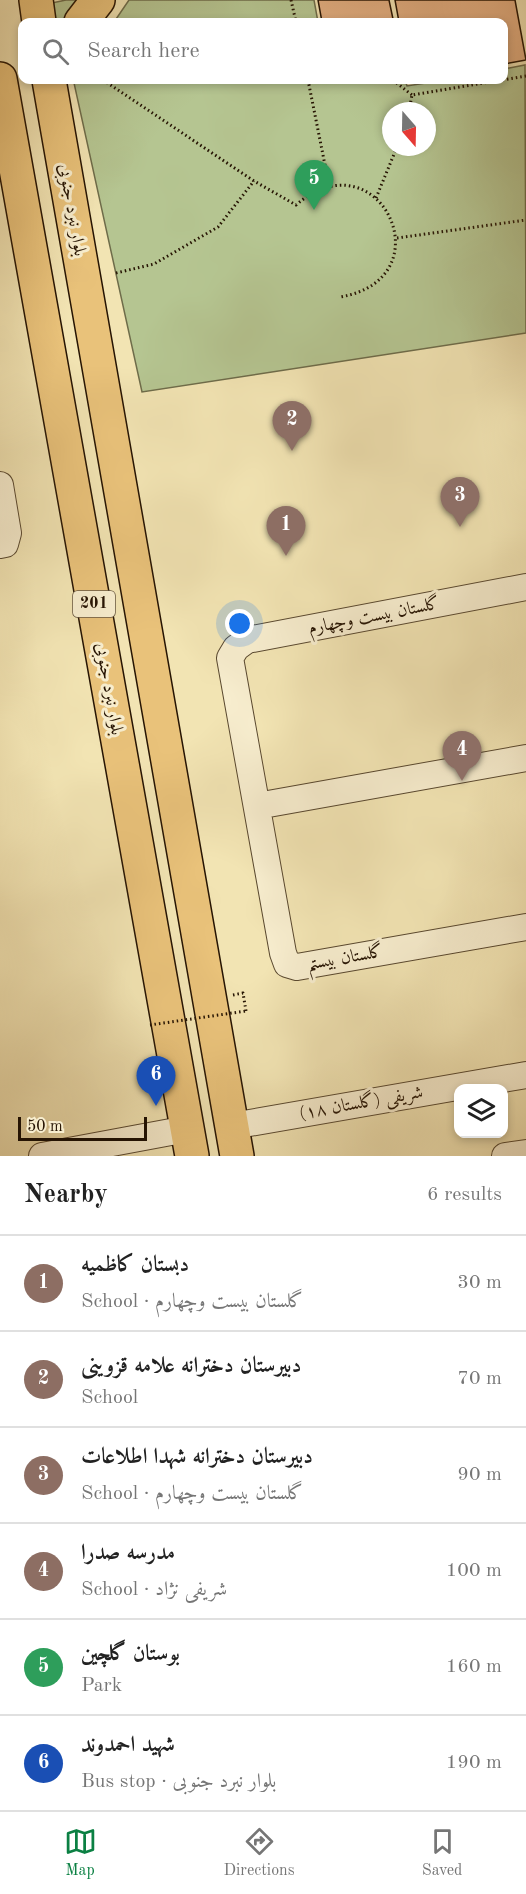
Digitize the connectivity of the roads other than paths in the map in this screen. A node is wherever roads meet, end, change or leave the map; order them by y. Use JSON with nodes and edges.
{"nodes":[{"id":1,"x":36,"y":0,"type":"edge"},
{"id":2,"x":98,"y":0,"type":"edge"},
{"id":3,"x":38,"y":18,"type":"edge"},
{"id":4,"x":84,"y":18,"type":"edge"},
{"id":5,"x":51,"y":84,"type":"edge"},
{"id":6,"x":2,"y":95,"type":"edge"},
{"id":7,"x":0,"y":485,"type":"edge"},
{"id":8,"x":2,"y":545,"type":"edge"},
{"id":9,"x":526,"y":587,"type":"edge"},
{"id":10,"x":526,"y":758,"type":"edge"},
{"id":11,"x":257,"y":806,"type":"junction"},
{"id":12,"x":526,"y":927,"type":"edge"},
{"id":13,"x":526,"y":1075,"type":"edge"},
{"id":14,"x":234,"y":1141,"type":"edge"},
{"id":15,"x":190,"y":1143,"type":"edge"},
{"id":16,"x":526,"y":1153,"type":"edge"},
{"id":17,"x":42,"y":1156,"type":"edge"},
{"id":18,"x":504,"y":1156,"type":"edge"}],
"edges":[{"from":1,"to":3,"type":"main road"},
{"from":2,"to":4,"type":"main road"},
{"from":5,"to":14,"type":"main road","name":"بلوار نبرد جنوبی","number":"201"},
{"from":6,"to":15,"type":"main road","name":"بلوار نبرد جنوبی","number":"201"},
{"from":7,"to":8,"type":"street"},
{"from":9,"to":11,"type":"street","name":"گلستان بیست وچهارم"},
{"from":10,"to":11,"type":"street"},
{"from":11,"to":12,"type":"street","name":"گلستان بیستم"},
{"from":13,"to":14,"type":"street","name":"شریفی (گلستان ۱۸)"},
{"from":15,"to":17,"type":"street"},
{"from":16,"to":18,"type":"street"}]}
